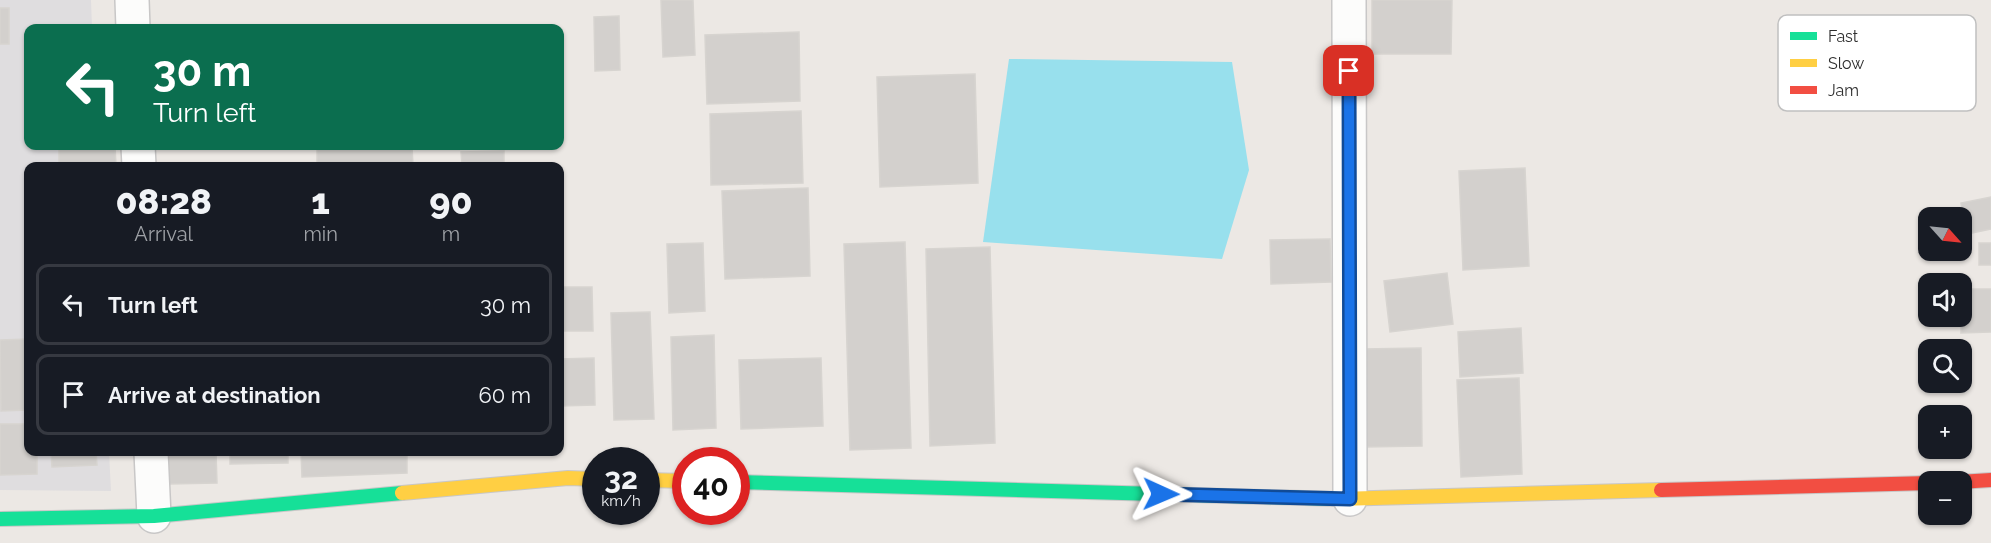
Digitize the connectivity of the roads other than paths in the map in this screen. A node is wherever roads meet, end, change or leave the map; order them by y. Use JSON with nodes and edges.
{"nodes":[{"id":1,"x":132,"y":0,"type":"edge"},
{"id":2,"x":1349,"y":0,"type":"edge"},
{"id":3,"x":133,"y":24,"type":"edge"},
{"id":4,"x":151,"y":456,"type":"edge"},
{"id":5,"x":582,"y":478,"type":"edge"},
{"id":6,"x":1991,"y":480,"type":"edge"},
{"id":7,"x":1972,"y":481,"type":"edge"},
{"id":8,"x":750,"y":482,"type":"edge"},
{"id":9,"x":1918,"y":483,"type":"edge"},
{"id":10,"x":1350,"y":499,"type":"junction"},
{"id":11,"x":154,"y":516,"type":"junction"},
{"id":12,"x":0,"y":519,"type":"edge"}],
"edges":[{"from":1,"to":3,"type":"street"},
{"from":2,"to":10,"type":"street"},
{"from":4,"to":11,"type":"street"},
{"from":5,"to":11,"type":"street"},
{"from":6,"to":7,"type":"street"},
{"from":8,"to":10,"type":"street"},
{"from":9,"to":10,"type":"street"},
{"from":11,"to":12,"type":"street"}]}
